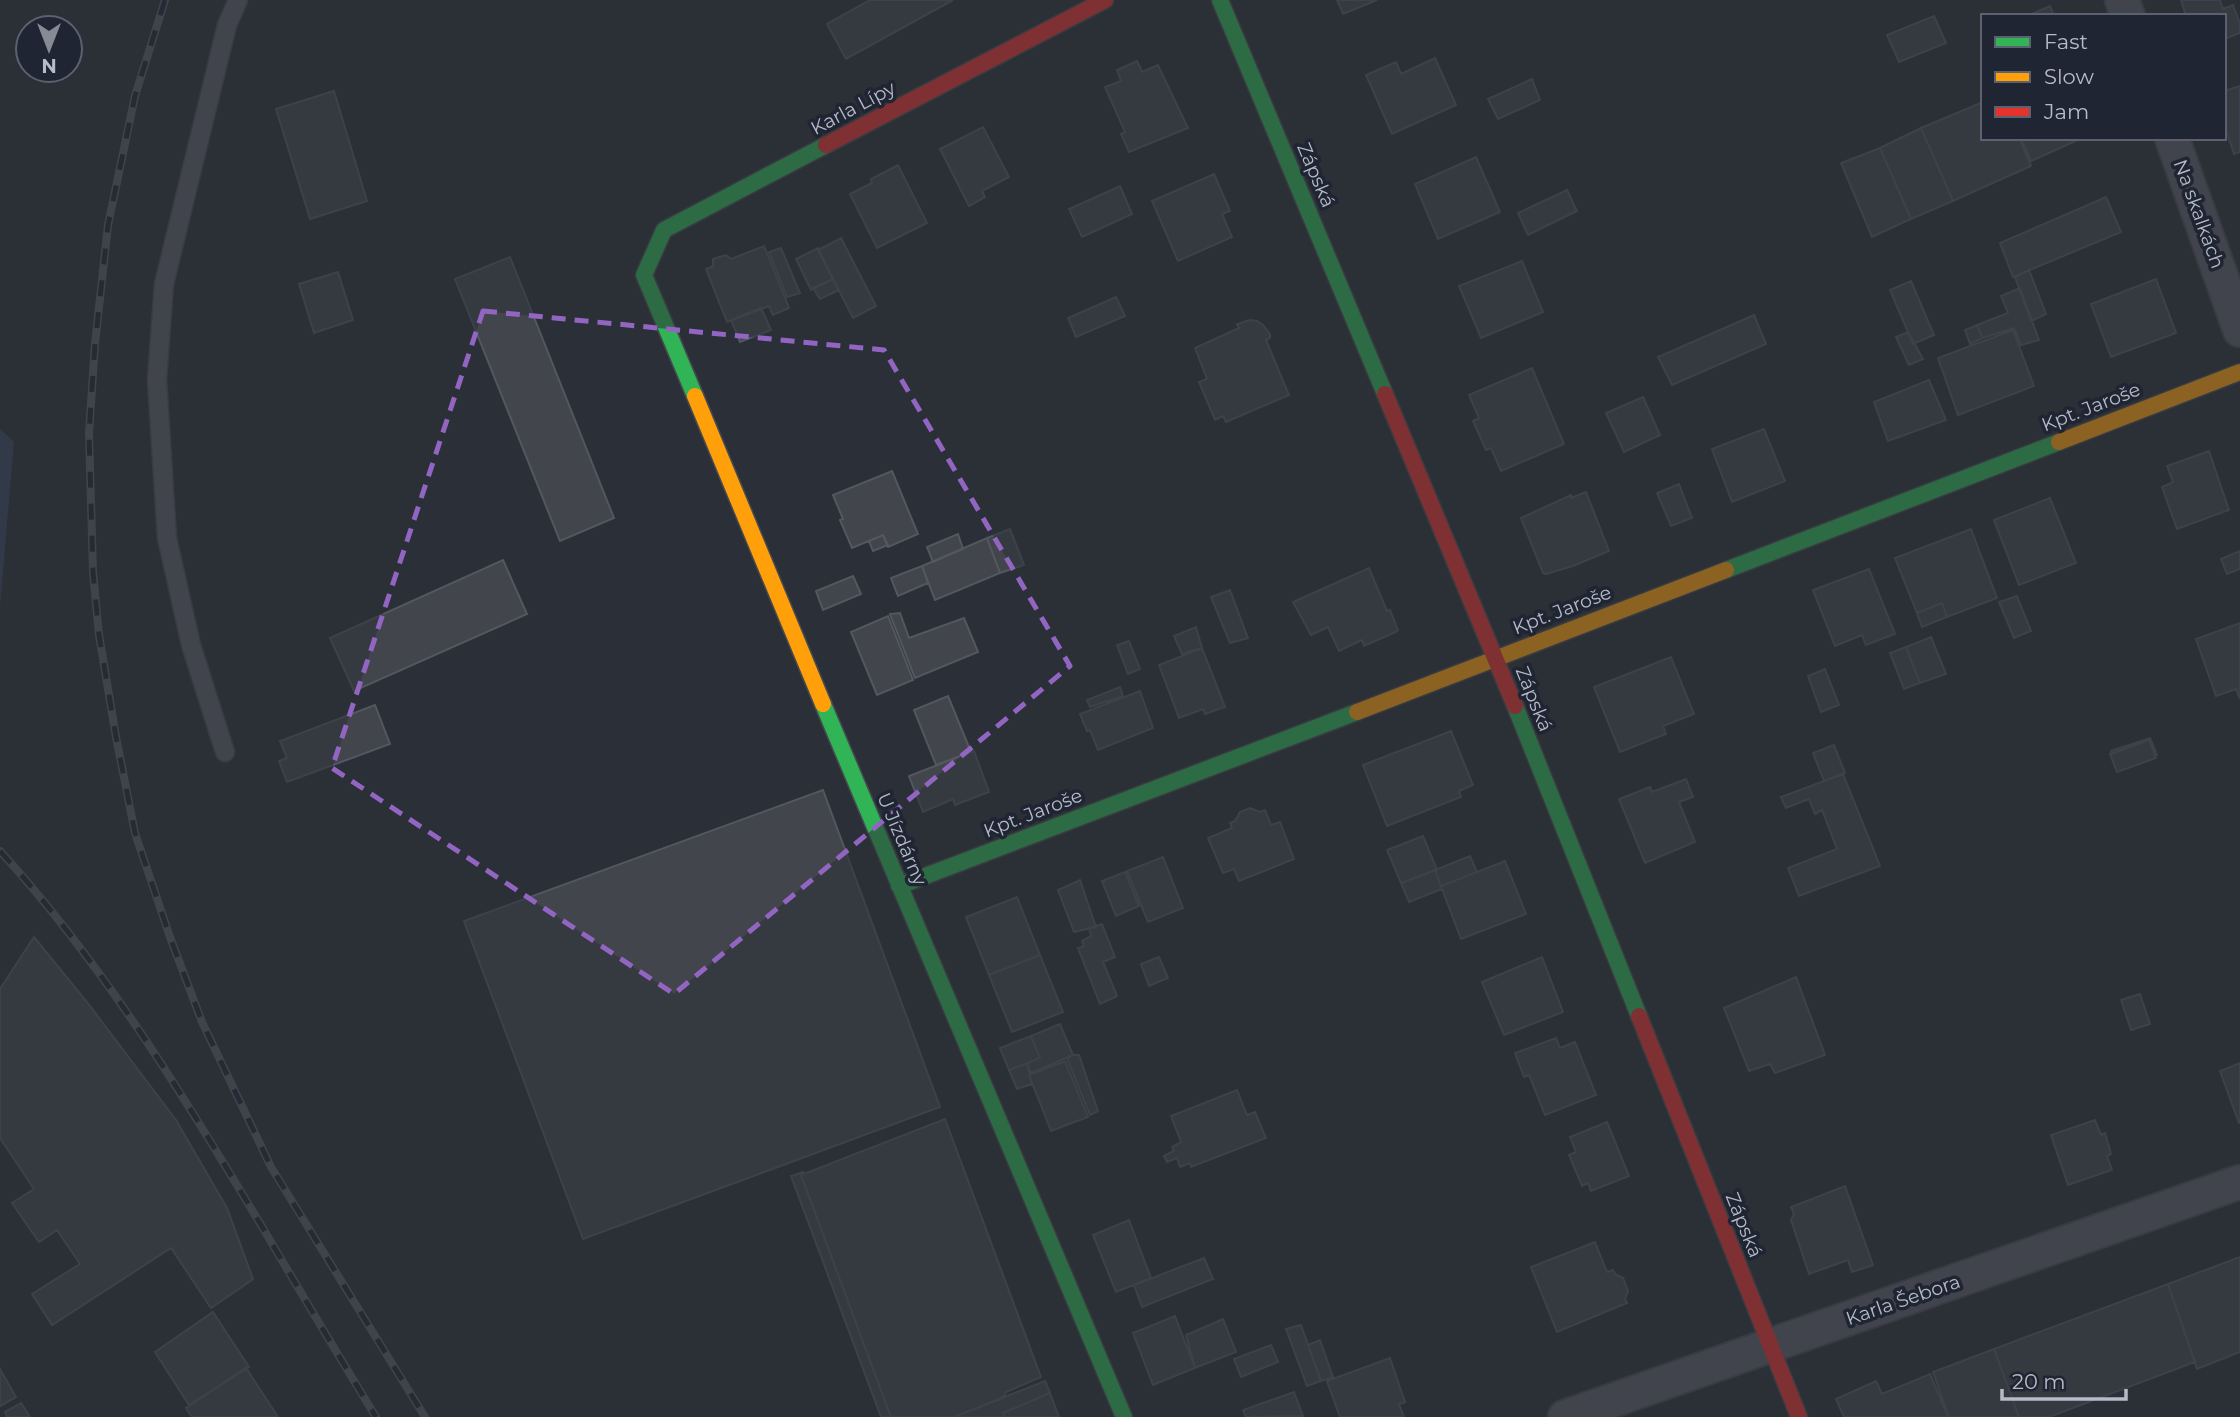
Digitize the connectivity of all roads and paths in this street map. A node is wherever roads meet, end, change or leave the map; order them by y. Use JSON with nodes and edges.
{"nodes":[{"id":1,"x":238,"y":0,"type":"edge"},
{"id":2,"x":1105,"y":0,"type":"edge"},
{"id":3,"x":1220,"y":0,"type":"edge"},
{"id":4,"x":2173,"y":140,"type":"edge"},
{"id":5,"x":644,"y":275,"type":"joint"},
{"id":6,"x":2240,"y":330,"type":"edge"},
{"id":7,"x":2240,"y":372,"type":"edge"},
{"id":8,"x":1496,"y":659,"type":"junction"},
{"id":9,"x":225,"y":752,"type":"dead end"},
{"id":10,"x":899,"y":886,"type":"junction"},
{"id":11,"x":2240,"y":1182,"type":"edge"},
{"id":12,"x":1769,"y":1347,"type":"junction"},
{"id":13,"x":1124,"y":1417,"type":"edge"},
{"id":14,"x":1565,"y":1417,"type":"edge"},
{"id":15,"x":1798,"y":1417,"type":"edge"}],
"edges":[{"from":1,"to":9,"type":"lane"},
{"from":2,"to":5,"type":"street","name":"Karla Lípy"},
{"from":3,"to":8,"type":"street","name":"Zápská"},
{"from":4,"to":6,"type":"street","name":"Na skalkách"},
{"from":5,"to":10,"type":"street","name":"U Jízdárny"},
{"from":7,"to":8,"type":"street","name":"Kpt. Jaroše"},
{"from":8,"to":10,"type":"street","name":"Kpt. Jaroše"},
{"from":8,"to":12,"type":"street","name":"Zápská"},
{"from":10,"to":13,"type":"street","name":"U Jízdárny"},
{"from":11,"to":12,"type":"street","name":"Karla Šebora"},
{"from":12,"to":14,"type":"street","name":"Karla Šebora"},
{"from":12,"to":15,"type":"street","name":"Zápská"}]}
